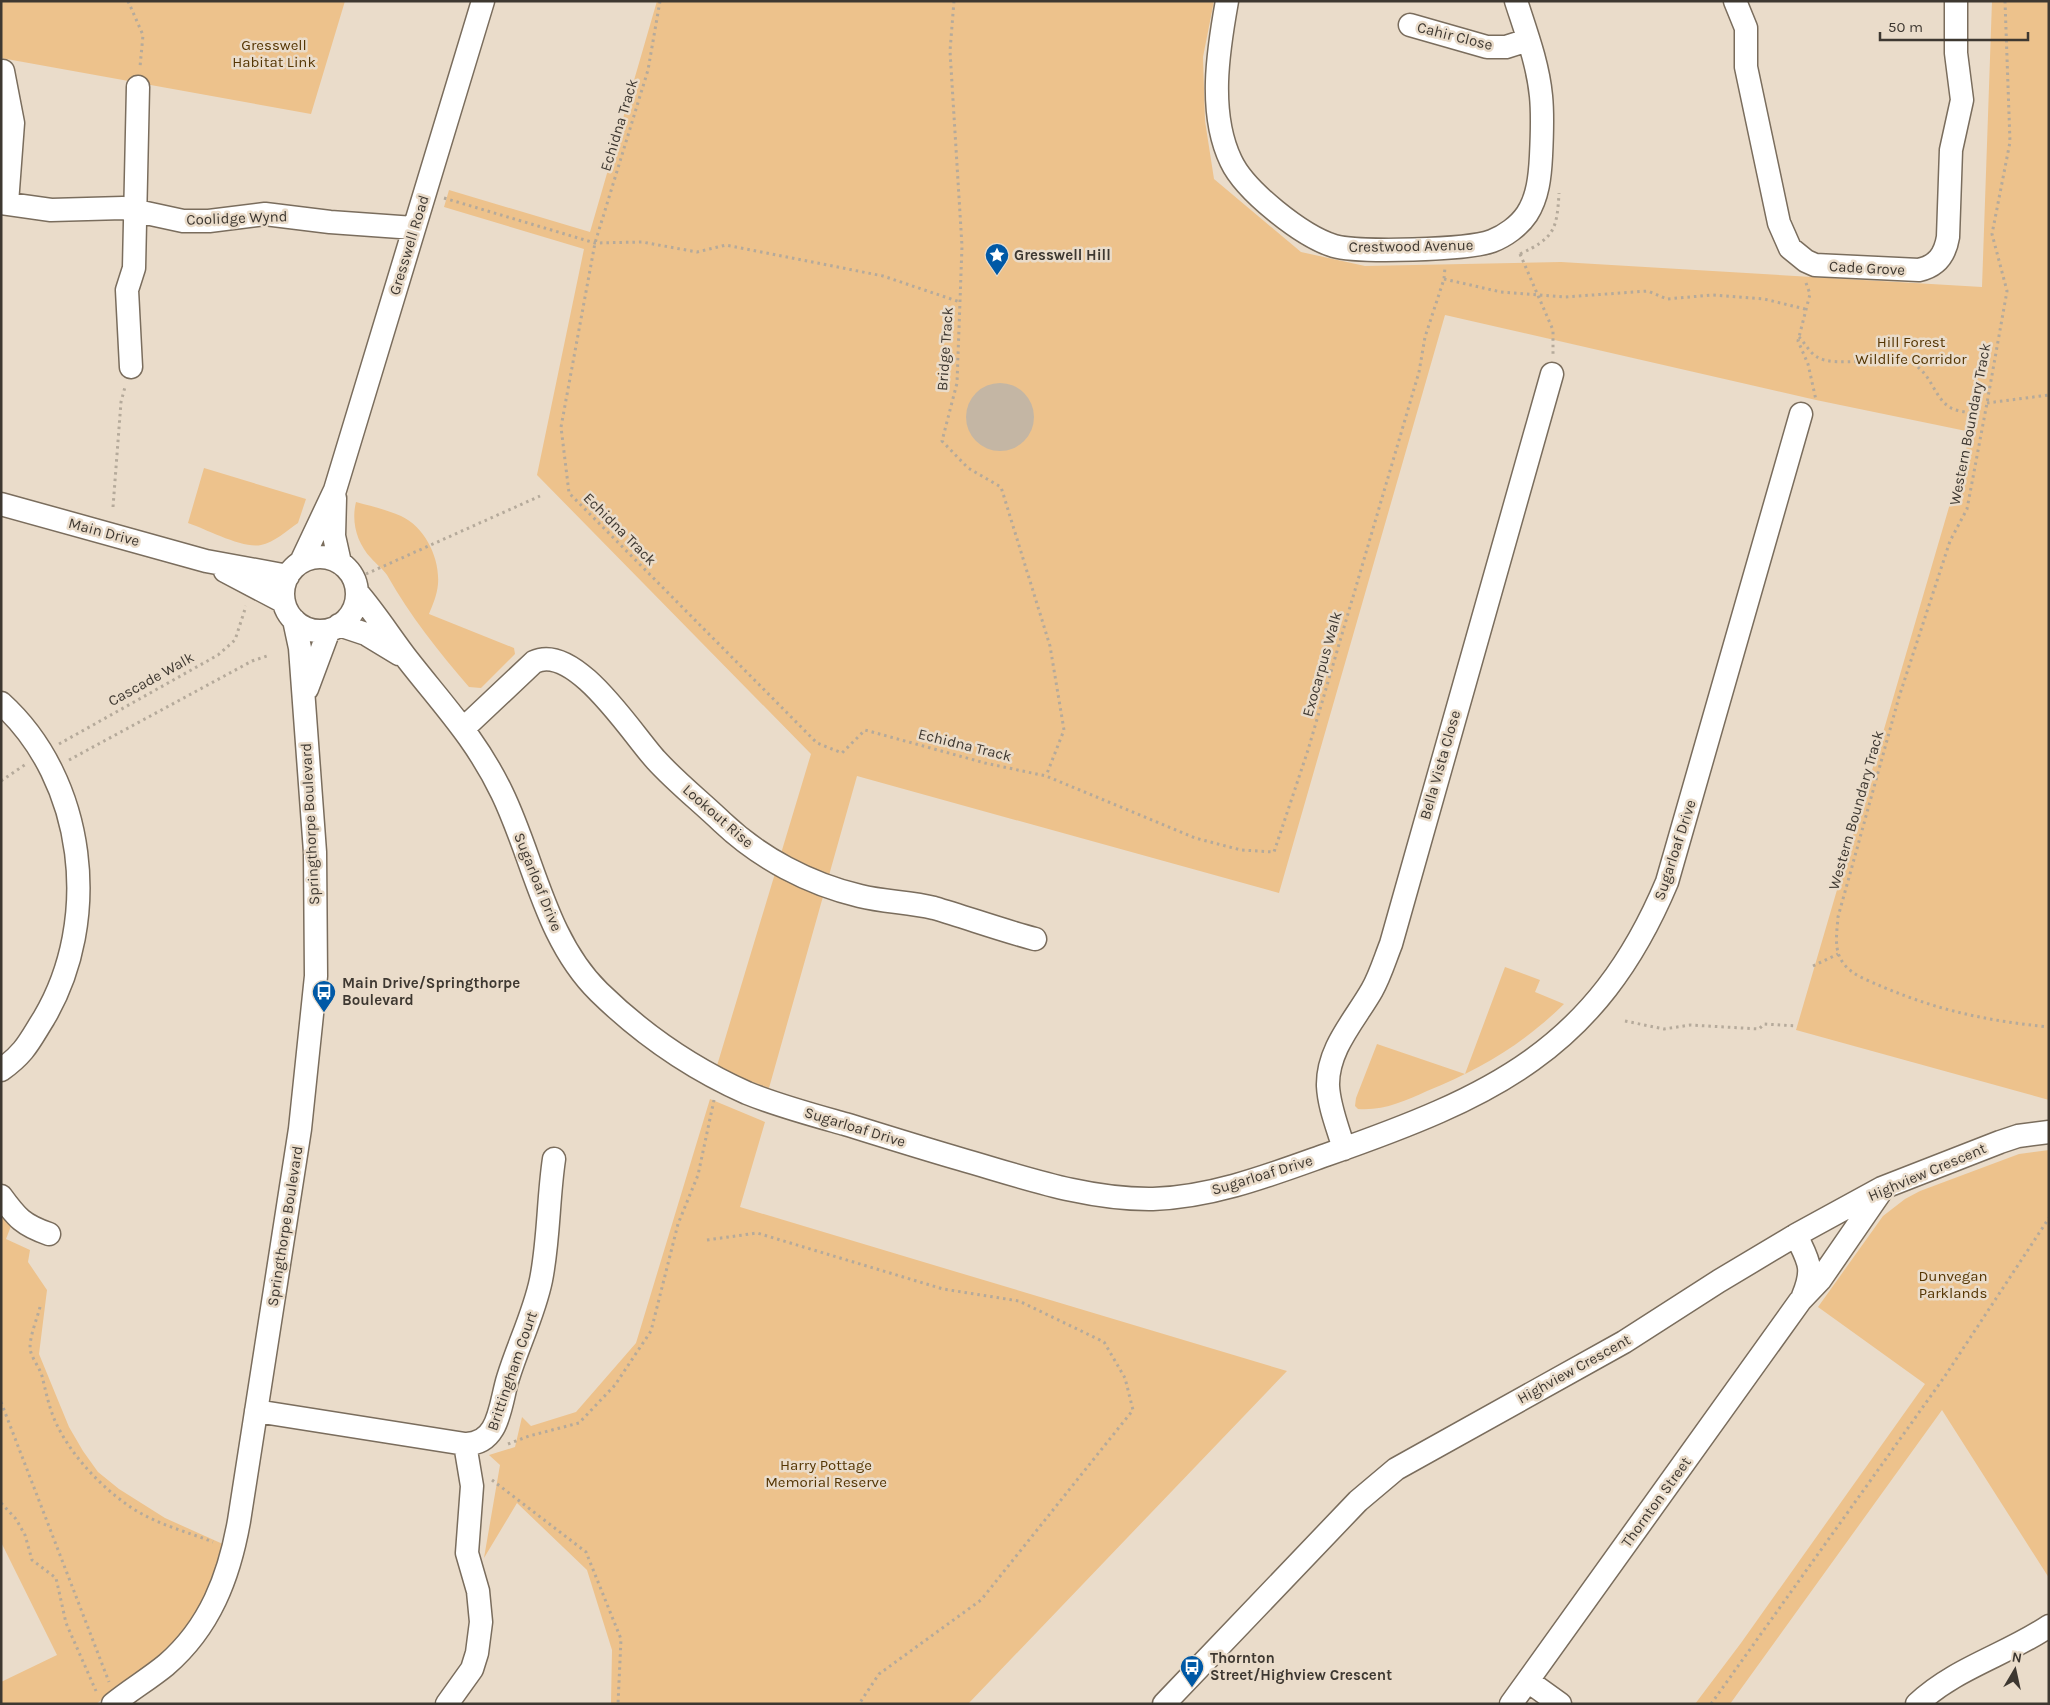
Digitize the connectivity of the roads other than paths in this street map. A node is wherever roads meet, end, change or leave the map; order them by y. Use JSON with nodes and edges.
{"nodes":[{"id":1,"x":483,"y":1,"type":"edge"},
{"id":2,"x":1228,"y":1,"type":"edge"},
{"id":3,"x":1516,"y":1,"type":"edge"},
{"id":4,"x":1735,"y":1,"type":"edge"},
{"id":5,"x":1956,"y":1,"type":"edge"},
{"id":6,"x":1410,"y":25,"type":"dead end"},
{"id":7,"x":1528,"y":40,"type":"junction"},
{"id":8,"x":3,"y":71,"type":"dead end"},
{"id":9,"x":138,"y":88,"type":"road end"},
{"id":10,"x":4,"y":203,"type":"edge"},
{"id":11,"x":135,"y":210,"type":"junction"},
{"id":12,"x":414,"y":228,"type":"junction"},
{"id":13,"x":131,"y":367,"type":"road end"},
{"id":14,"x":1552,"y":374,"type":"road end"},
{"id":15,"x":1802,"y":414,"type":"road end"},
{"id":16,"x":335,"y":490,"type":"junction"},
{"id":17,"x":1,"y":504,"type":"edge"},
{"id":18,"x":206,"y":561,"type":"junction"},
{"id":19,"x":295,"y":569,"type":"junction"},
{"id":20,"x":350,"y":578,"type":"junction"},
{"id":21,"x":289,"y":611,"type":"junction"},
{"id":22,"x":334,"y":628,"type":"junction"},
{"id":23,"x":408,"y":660,"type":"junction"},
{"id":24,"x":304,"y":700,"type":"junction"},
{"id":25,"x":1,"y":702,"type":"edge"},
{"id":26,"x":464,"y":728,"type":"junction"},
{"id":27,"x":1036,"y":939,"type":"dead end"},
{"id":28,"x":1,"y":1070,"type":"edge"},
{"id":29,"x":2049,"y":1132,"type":"edge"},
{"id":30,"x":1344,"y":1149,"type":"junction"},
{"id":31,"x":554,"y":1159,"type":"dead end"},
{"id":32,"x":1882,"y":1188,"type":"junction"},
{"id":33,"x":1,"y":1196,"type":"edge"},
{"id":34,"x":1823,"y":1220,"type":"junction"},
{"id":35,"x":49,"y":1234,"type":"dead end"},
{"id":36,"x":1796,"y":1235,"type":"junction"},
{"id":37,"x":1844,"y":1246,"type":"junction"},
{"id":38,"x":1800,"y":1301,"type":"junction"},
{"id":39,"x":256,"y":1411,"type":"junction"},
{"id":40,"x":467,"y":1454,"type":"junction"},
{"id":41,"x":2049,"y":1626,"type":"edge"},
{"id":42,"x":1528,"y":1681,"type":"junction"},
{"id":43,"x":109,"y":1698,"type":"edge"},
{"id":44,"x":447,"y":1704,"type":"edge"},
{"id":45,"x":1164,"y":1704,"type":"edge"},
{"id":46,"x":1511,"y":1704,"type":"edge"},
{"id":47,"x":1560,"y":1704,"type":"edge"},
{"id":48,"x":1917,"y":1704,"type":"edge"}],
"edges":[{"from":1,"to":12,"type":"street","name":"Gresswell Road"},
{"from":2,"to":7,"type":"street","name":"Crestwood Avenue"},
{"from":3,"to":7,"type":"street","name":"Crestwood Avenue"},
{"from":4,"to":5,"type":"street","name":"Cade Grove"},
{"from":6,"to":7,"type":"street","name":"Cahir Close"},
{"from":8,"to":10,"type":"street"},
{"from":9,"to":11,"type":"street"},
{"from":10,"to":11,"type":"street","name":"Coolidge Wynd"},
{"from":11,"to":12,"type":"street","name":"Coolidge Wynd"},
{"from":11,"to":13,"type":"street"},
{"from":12,"to":16,"type":"street","name":"Gresswell Road"},
{"from":14,"to":30,"type":"street","name":"Bella Vista Close"},
{"from":15,"to":30,"type":"street","name":"Sugarloaf Drive"},
{"from":16,"to":19,"type":"street","name":"Gresswell Road"},
{"from":16,"to":20,"type":"street","name":"Gresswell Road"},
{"from":17,"to":18,"type":"street","name":"Main Drive"},
{"from":18,"to":19,"type":"street","name":"Main Drive"},
{"from":18,"to":21,"type":"street","name":"Main Drive"},
{"from":19,"to":20,"type":"street"},
{"from":19,"to":21,"type":"street"},
{"from":20,"to":22,"type":"street"},
{"from":20,"to":23,"type":"street","name":"Sugarloaf Drive"},
{"from":21,"to":22,"type":"street"},
{"from":21,"to":24,"type":"street","name":"Springthorpe Boulevard"},
{"from":22,"to":23,"type":"street","name":"Sugarloaf Drive"},
{"from":22,"to":24,"type":"street","name":"Springthorpe Boulevard"},
{"from":23,"to":26,"type":"street","name":"Sugarloaf Drive"},
{"from":24,"to":39,"type":"street","name":"Springthorpe Boulevard"},
{"from":25,"to":28,"type":"street"},
{"from":26,"to":27,"type":"street","name":"Lookout Rise"},
{"from":26,"to":30,"type":"street","name":"Sugarloaf Drive"},
{"from":29,"to":32,"type":"street","name":"Highview Crescent"},
{"from":31,"to":40,"type":"street","name":"Brittingham Court"},
{"from":32,"to":34,"type":"street","name":"Highview Crescent"},
{"from":32,"to":37,"type":"street","name":"Thornton Street"},
{"from":33,"to":35,"type":"street"},
{"from":34,"to":36,"type":"street","name":"Highview Crescent"},
{"from":34,"to":37,"type":"street"},
{"from":36,"to":38,"type":"street","name":"Thornton Street"},
{"from":36,"to":45,"type":"street","name":"Highview Crescent"},
{"from":37,"to":38,"type":"street","name":"Thornton Street"},
{"from":38,"to":42,"type":"street","name":"Thornton Street"},
{"from":39,"to":40,"type":"street","name":"Brittingham Court"},
{"from":39,"to":43,"type":"street","name":"Springthorpe Boulevard"},
{"from":40,"to":44,"type":"street"},
{"from":41,"to":48,"type":"street"},
{"from":42,"to":46,"type":"street","name":"Thornton Street"},
{"from":42,"to":47,"type":"street"}]}
